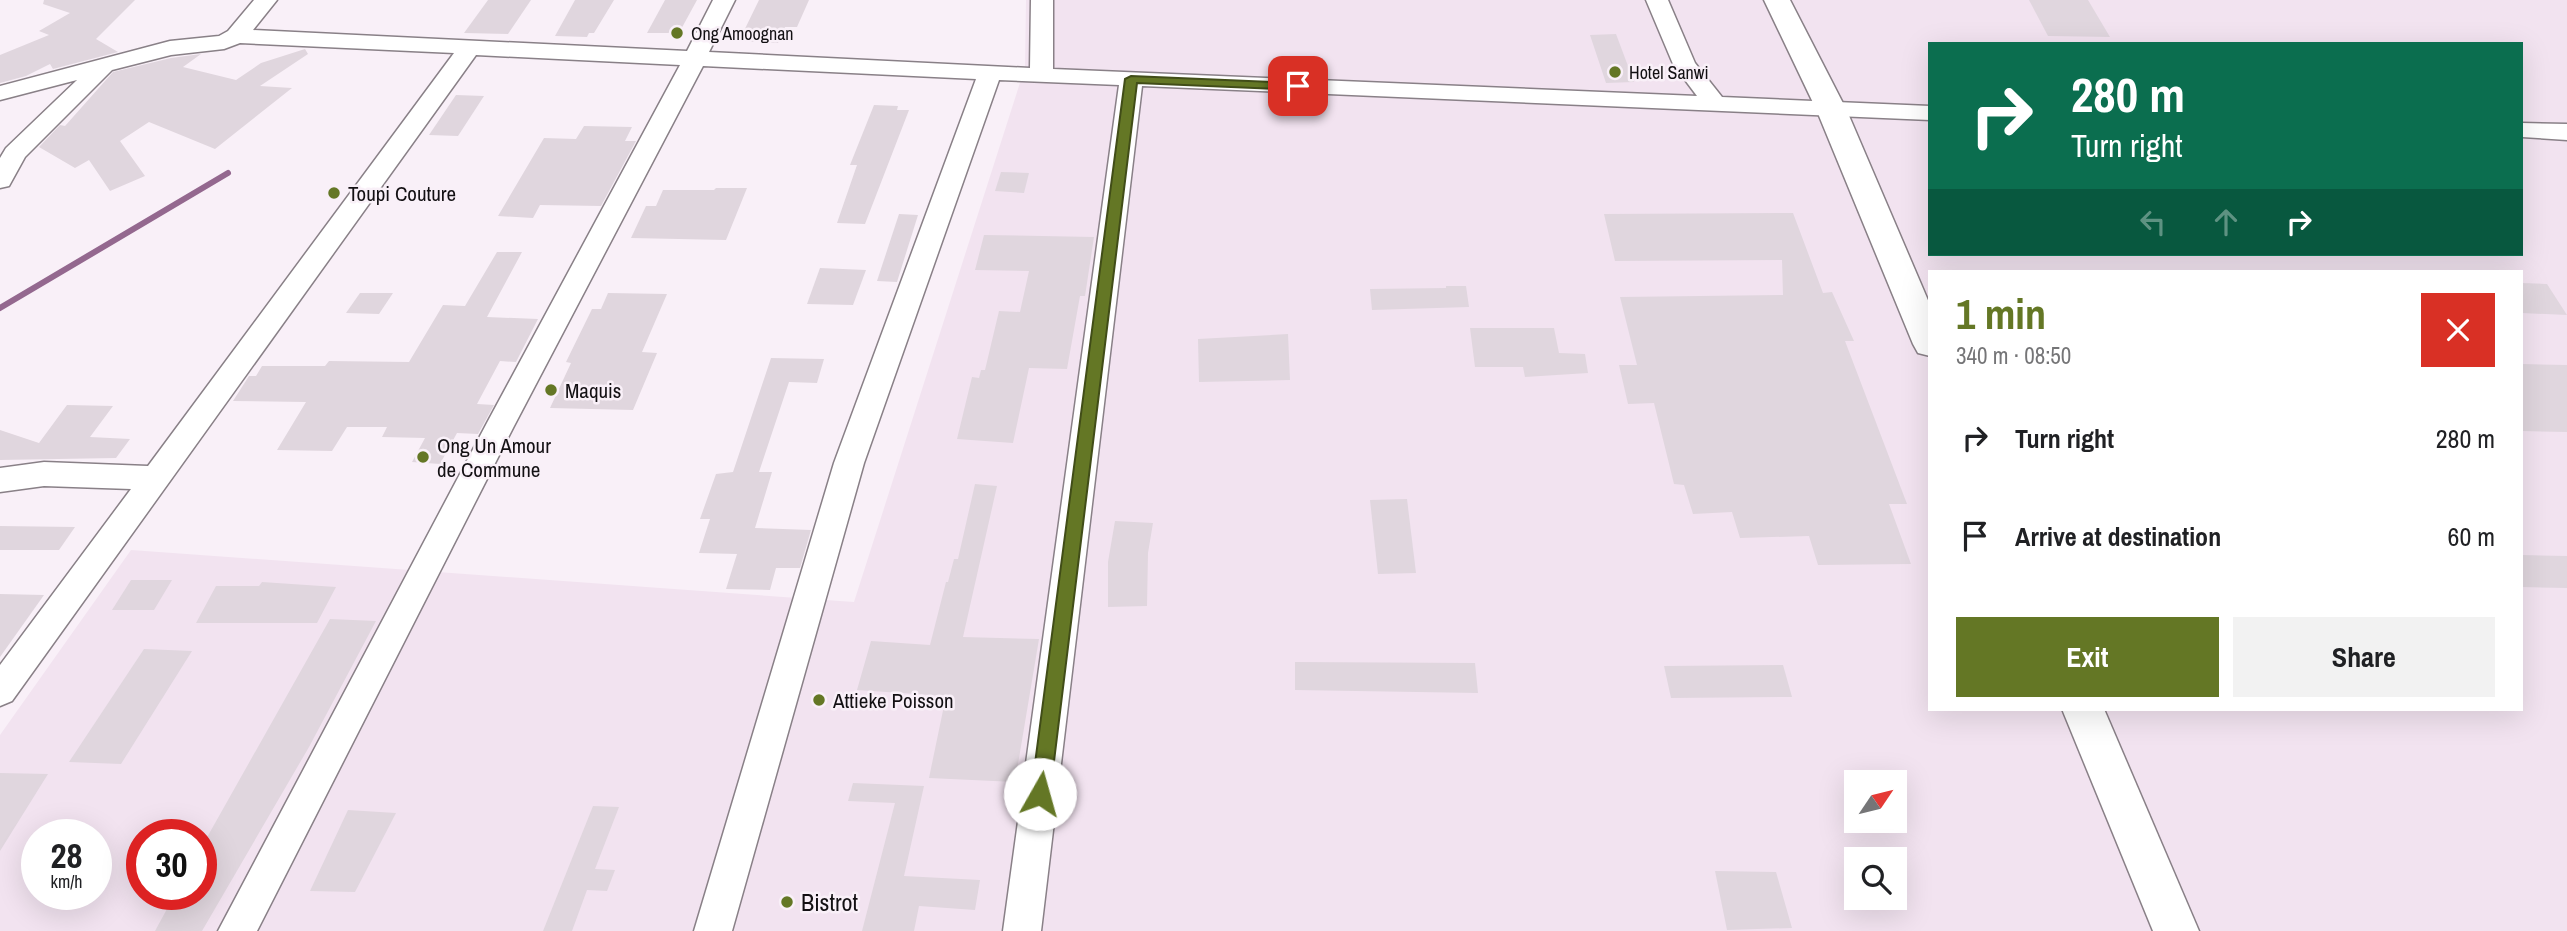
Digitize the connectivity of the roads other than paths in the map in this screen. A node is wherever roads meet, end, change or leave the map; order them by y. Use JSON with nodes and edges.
{"nodes":[{"id":1,"x":266,"y":0,"type":"edge"},
{"id":2,"x":724,"y":0,"type":"edge"},
{"id":3,"x":1042,"y":0,"type":"edge"},
{"id":4,"x":1657,"y":0,"type":"edge"},
{"id":5,"x":1777,"y":0,"type":"edge"},
{"id":6,"x":236,"y":36,"type":"junction"},
{"id":7,"x":469,"y":49,"type":"junction"},
{"id":8,"x":697,"y":57,"type":"junction"},
{"id":9,"x":104,"y":66,"type":"junction"},
{"id":10,"x":990,"y":73,"type":"junction"},
{"id":11,"x":1041,"y":75,"type":"junction"},
{"id":12,"x":1131,"y":79,"type":"junction"},
{"id":13,"x":0,"y":93,"type":"edge"},
{"id":14,"x":1715,"y":104,"type":"junction"},
{"id":15,"x":1832,"y":111,"type":"junction"},
{"id":16,"x":1928,"y":113,"type":"edge"},
{"id":17,"x":2523,"y":130,"type":"edge"},
{"id":18,"x":2567,"y":132,"type":"edge"},
{"id":19,"x":0,"y":180,"type":"edge"},
{"id":20,"x":1928,"y":339,"type":"edge"},
{"id":21,"x":156,"y":478,"type":"junction"},
{"id":22,"x":0,"y":480,"type":"edge"},
{"id":23,"x":0,"y":691,"type":"edge"},
{"id":24,"x":2084,"y":711,"type":"edge"},
{"id":25,"x":237,"y":931,"type":"edge"},
{"id":26,"x":713,"y":931,"type":"edge"},
{"id":27,"x":1023,"y":931,"type":"edge"},
{"id":28,"x":2176,"y":931,"type":"edge"}],
"edges":[{"from":1,"to":6,"type":"street"},
{"from":2,"to":8,"type":"street"},
{"from":3,"to":11,"type":"street"},
{"from":4,"to":14,"type":"street"},
{"from":5,"to":15,"type":"street"},
{"from":6,"to":7,"type":"street"},
{"from":6,"to":9,"type":"street"},
{"from":7,"to":8,"type":"street"},
{"from":7,"to":21,"type":"street"},
{"from":8,"to":10,"type":"street"},
{"from":8,"to":25,"type":"street"},
{"from":9,"to":13,"type":"street"},
{"from":9,"to":19,"type":"street"},
{"from":10,"to":11,"type":"street"},
{"from":10,"to":26,"type":"street"},
{"from":11,"to":12,"type":"street"},
{"from":12,"to":14,"type":"street"},
{"from":12,"to":27,"type":"street"},
{"from":14,"to":15,"type":"street"},
{"from":15,"to":16,"type":"street"},
{"from":15,"to":20,"type":"street"},
{"from":17,"to":18,"type":"street"},
{"from":21,"to":22,"type":"street"},
{"from":21,"to":23,"type":"street"},
{"from":24,"to":28,"type":"street"}]}
